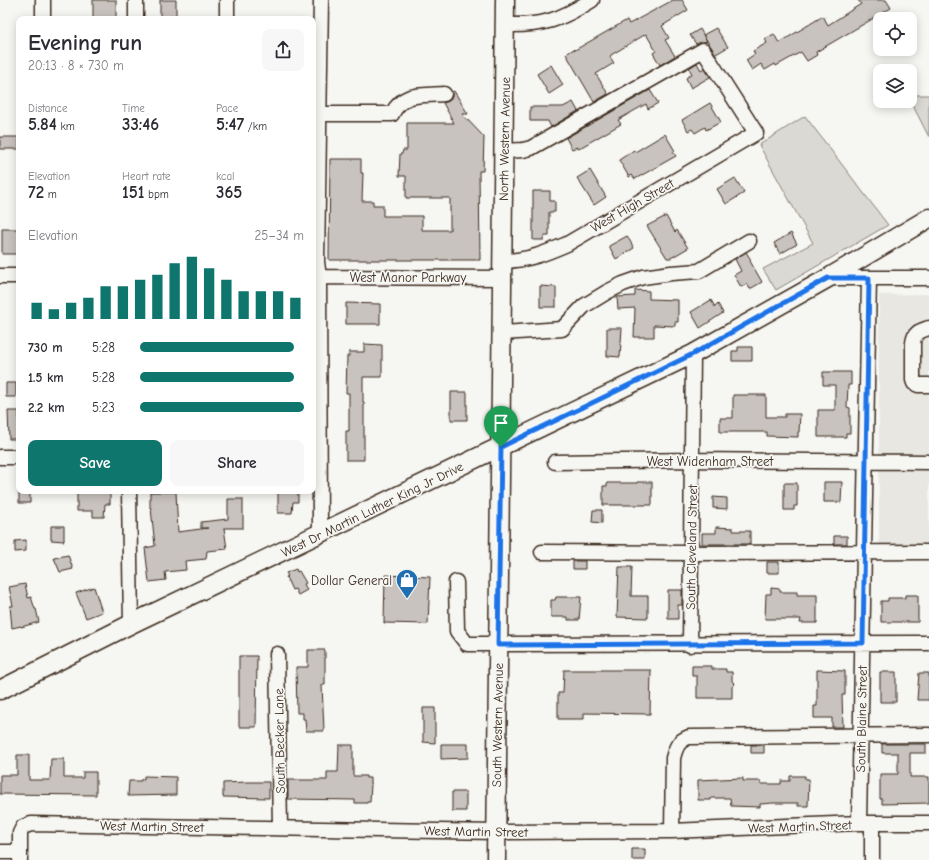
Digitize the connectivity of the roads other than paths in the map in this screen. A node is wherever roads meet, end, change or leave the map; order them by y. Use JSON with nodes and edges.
{"nodes":[{"id":1,"x":43,"y":0,"type":"edge"},
{"id":2,"x":136,"y":0,"type":"edge"},
{"id":3,"x":227,"y":0,"type":"edge"},
{"id":4,"x":321,"y":0,"type":"edge"},
{"id":5,"x":505,"y":0,"type":"edge"},
{"id":6,"x":592,"y":0,"type":"edge"},
{"id":7,"x":43,"y":16,"type":"edge"},
{"id":8,"x":136,"y":16,"type":"edge"},
{"id":9,"x":227,"y":16,"type":"edge"},
{"id":10,"x":506,"y":25,"type":"junction"},
{"id":11,"x":444,"y":94,"type":"dead end"},
{"id":12,"x":319,"y":114,"type":"junction"},
{"id":13,"x":504,"y":151,"type":"junction"},
{"id":14,"x":929,"y":218,"type":"edge"},
{"id":15,"x":749,"y":241,"type":"dead end"},
{"id":16,"x":503,"y":270,"type":"junction"},
{"id":17,"x":0,"y":276,"type":"edge"},
{"id":18,"x":16,"y":276,"type":"edge"},
{"id":19,"x":316,"y":277,"type":"edge"},
{"id":20,"x":828,"y":278,"type":"junction"},
{"id":21,"x":869,"y":278,"type":"junction"},
{"id":22,"x":929,"y":278,"type":"edge"},
{"id":23,"x":929,"y":328,"type":"edge"},
{"id":24,"x":502,"y":333,"type":"junction"},
{"id":25,"x":693,"y":354,"type":"junction"},
{"id":26,"x":929,"y":385,"type":"edge"},
{"id":27,"x":501,"y":447,"type":"junction"},
{"id":28,"x":0,"y":456,"type":"edge"},
{"id":29,"x":16,"y":457,"type":"edge"},
{"id":30,"x":692,"y":460,"type":"junction"},
{"id":31,"x":555,"y":462,"type":"dead end"},
{"id":32,"x":866,"y":462,"type":"junction"},
{"id":33,"x":929,"y":462,"type":"edge"},
{"id":34,"x":316,"y":487,"type":"edge"},
{"id":35,"x":129,"y":494,"type":"edge"},
{"id":36,"x":320,"y":533,"type":"junction"},
{"id":37,"x":542,"y":552,"type":"dead end"},
{"id":38,"x":866,"y":552,"type":"junction"},
{"id":39,"x":929,"y":552,"type":"edge"},
{"id":40,"x":691,"y":553,"type":"junction"},
{"id":41,"x":456,"y":582,"type":"dead end"},
{"id":42,"x":131,"y":624,"type":"junction"},
{"id":43,"x":863,"y":643,"type":"junction"},
{"id":44,"x":929,"y":643,"type":"edge"},
{"id":45,"x":498,"y":645,"type":"junction"},
{"id":46,"x":690,"y":645,"type":"junction"},
{"id":47,"x":277,"y":654,"type":"dead end"},
{"id":48,"x":0,"y":690,"type":"edge"},
{"id":49,"x":861,"y":735,"type":"junction"},
{"id":50,"x":929,"y":735,"type":"edge"},
{"id":51,"x":866,"y":823,"type":"junction"},
{"id":52,"x":929,"y":823,"type":"edge"},
{"id":53,"x":280,"y":827,"type":"junction"},
{"id":54,"x":672,"y":831,"type":"junction"},
{"id":55,"x":496,"y":832,"type":"junction"},
{"id":56,"x":0,"y":852,"type":"edge"},
{"id":57,"x":20,"y":856,"type":"edge"},
{"id":58,"x":496,"y":860,"type":"edge"},
{"id":59,"x":872,"y":860,"type":"edge"}],
"edges":[{"from":1,"to":7,"type":"street"},
{"from":2,"to":8,"type":"street"},
{"from":3,"to":9,"type":"street"},
{"from":4,"to":12,"type":"street"},
{"from":5,"to":10,"type":"main road","name":"North Western Avenue"},
{"from":6,"to":10,"type":"street"},
{"from":10,"to":13,"type":"main road","name":"North Western Avenue"},
{"from":11,"to":12,"type":"street"},
{"from":12,"to":19,"type":"street"},
{"from":13,"to":16,"type":"main road","name":"North Western Avenue"},
{"from":13,"to":16,"type":"street","name":"West High Street"},
{"from":14,"to":20,"type":"main road","name":"West Dr Martin Luther King Jr Drive"},
{"from":15,"to":24,"type":"street"},
{"from":16,"to":19,"type":"street","name":"West Manor Parkway"},
{"from":16,"to":24,"type":"main road","name":"South Western Avenue"},
{"from":17,"to":18,"type":"street"},
{"from":19,"to":34,"type":"street"},
{"from":20,"to":21,"type":"street"},
{"from":20,"to":25,"type":"main road","name":"West Dr Martin Luther King Jr Drive"},
{"from":21,"to":22,"type":"street"},
{"from":21,"to":32,"type":"street","name":"South Blaine Street"},
{"from":23,"to":26,"type":"street"},
{"from":24,"to":27,"type":"main road","name":"South Western Avenue"},
{"from":25,"to":27,"type":"main road","name":"West Dr Martin Luther King Jr Drive"},
{"from":25,"to":30,"type":"street","name":"South Cleveland Street"},
{"from":27,"to":36,"type":"main road","name":"West Dr Martin Luther King Jr Drive"},
{"from":27,"to":45,"type":"main road","name":"South Western Avenue"},
{"from":28,"to":29,"type":"street"},
{"from":30,"to":31,"type":"street","name":"West Widenham Street"},
{"from":30,"to":32,"type":"street","name":"West Widenham Street"},
{"from":30,"to":40,"type":"street","name":"South Cleveland Street"},
{"from":32,"to":33,"type":"street","name":"West Widenham Street"},
{"from":32,"to":38,"type":"street","name":"South Blaine Street"},
{"from":34,"to":36,"type":"street"},
{"from":35,"to":42,"type":"street"},
{"from":36,"to":42,"type":"main road","name":"West Dr Martin Luther King Jr Drive"},
{"from":37,"to":40,"type":"street"},
{"from":38,"to":39,"type":"street"},
{"from":38,"to":40,"type":"street"},
{"from":38,"to":43,"type":"street","name":"South Blaine Street"},
{"from":40,"to":46,"type":"street","name":"South Cleveland Street"},
{"from":41,"to":45,"type":"street"},
{"from":42,"to":48,"type":"main road","name":"West Dr Martin Luther King Jr Drive"},
{"from":43,"to":44,"type":"street"},
{"from":43,"to":46,"type":"street"},
{"from":43,"to":49,"type":"street","name":"South Blaine Street"},
{"from":45,"to":46,"type":"street"},
{"from":45,"to":55,"type":"main road","name":"South Western Avenue"},
{"from":47,"to":53,"type":"street","name":"South Becker Lane"},
{"from":49,"to":50,"type":"street"},
{"from":49,"to":51,"type":"street","name":"South Blaine Street"},
{"from":49,"to":54,"type":"street"},
{"from":51,"to":52,"type":"street","name":"West Martin Street"},
{"from":51,"to":54,"type":"street","name":"West Martin Street"},
{"from":51,"to":59,"type":"street","name":"South Blaine Street"},
{"from":53,"to":55,"type":"street","name":"West Martin Street"},
{"from":53,"to":57,"type":"street","name":"West Martin Street"},
{"from":54,"to":55,"type":"street","name":"West Martin Street"},
{"from":55,"to":58,"type":"main road","name":"South Western Avenue"},
{"from":56,"to":57,"type":"street"}]}
